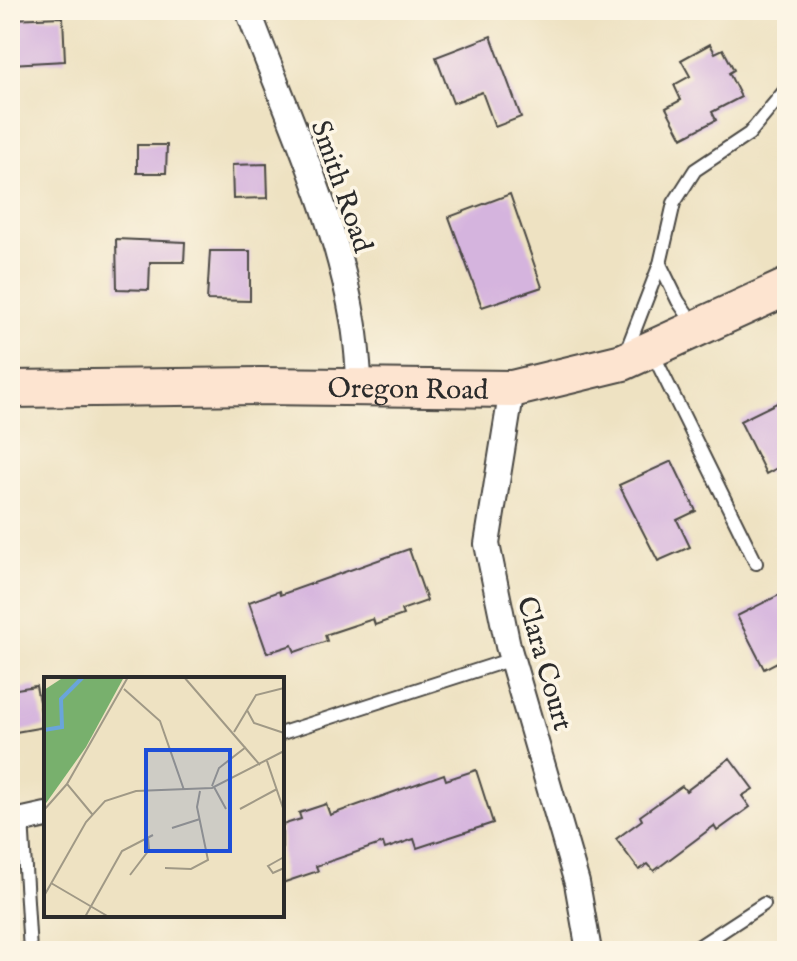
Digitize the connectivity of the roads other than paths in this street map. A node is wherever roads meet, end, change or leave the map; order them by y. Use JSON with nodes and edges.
{"nodes":[{"id":1,"x":248,"y":10,"type":"edge"},
{"id":2,"x":787,"y":88,"type":"edge"},
{"id":3,"x":660,"y":264,"type":"junction"},
{"id":4,"x":787,"y":287,"type":"edge"},
{"id":5,"x":698,"y":329,"type":"junction"},
{"id":6,"x":637,"y":356,"type":"junction"},
{"id":7,"x":360,"y":388,"type":"junction"},
{"id":8,"x":10,"y":389,"type":"edge"},
{"id":9,"x":512,"y":389,"type":"junction"},
{"id":10,"x":756,"y":563,"type":"dead end"},
{"id":11,"x":512,"y":659,"type":"junction"},
{"id":12,"x":284,"y":732,"type":"edge"},
{"id":13,"x":44,"y":815,"type":"edge"},
{"id":14,"x":16,"y":821,"type":"edge"},
{"id":15,"x":764,"y":904,"type":"dead end"},
{"id":16,"x":30,"y":951,"type":"edge"},
{"id":17,"x":589,"y":951,"type":"edge"},
{"id":18,"x":692,"y":951,"type":"edge"}],
"edges":[{"from":1,"to":7,"type":"street","name":"Smith Road"},
{"from":2,"to":3,"type":"lane"},
{"from":3,"to":5,"type":"lane"},
{"from":3,"to":6,"type":"lane"},
{"from":4,"to":5,"type":"street","name":"Oregon Road"},
{"from":5,"to":6,"type":"street","name":"Oregon Road"},
{"from":6,"to":9,"type":"street","name":"Oregon Road"},
{"from":6,"to":10,"type":"lane"},
{"from":7,"to":8,"type":"street","name":"Oregon Road"},
{"from":7,"to":9,"type":"street","name":"Oregon Road"},
{"from":9,"to":11,"type":"street","name":"Clara Court"},
{"from":11,"to":12,"type":"lane"},
{"from":11,"to":17,"type":"street","name":"Clara Court"},
{"from":13,"to":14,"type":"street"},
{"from":14,"to":16,"type":"lane"},
{"from":15,"to":18,"type":"lane"}]}
